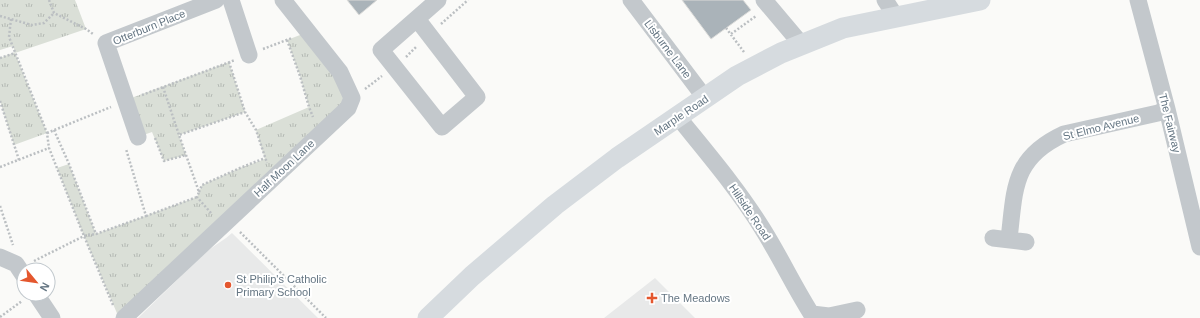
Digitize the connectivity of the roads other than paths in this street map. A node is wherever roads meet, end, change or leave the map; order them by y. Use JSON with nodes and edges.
{"nodes":[{"id":1,"x":216,"y":0,"type":"edge"},
{"id":2,"x":232,"y":0,"type":"edge"},
{"id":3,"x":283,"y":0,"type":"edge"},
{"id":4,"x":438,"y":0,"type":"edge"},
{"id":5,"x":630,"y":0,"type":"edge"},
{"id":6,"x":885,"y":0,"type":"edge"},
{"id":7,"x":980,"y":0,"type":"edge"},
{"id":8,"x":1138,"y":0,"type":"edge"},
{"id":9,"x":766,"y":3,"type":"edge"},
{"id":10,"x":896,"y":17,"type":"junction"},
{"id":11,"x":416,"y":19,"type":"junction"},
{"id":12,"x":802,"y":45,"type":"junction"},
{"id":13,"x":249,"y":55,"type":"road end"},
{"id":14,"x":705,"y":98,"type":"junction"},
{"id":15,"x":1167,"y":109,"type":"junction"},
{"id":16,"x":678,"y":117,"type":"junction"},
{"id":17,"x":138,"y":137,"type":"road end"},
{"id":18,"x":1196,"y":206,"type":"edge"},
{"id":19,"x":1026,"y":242,"type":"dead end"},
{"id":20,"x":1200,"y":247,"type":"edge"},
{"id":21,"x":37,"y":302,"type":"edge"},
{"id":22,"x":857,"y":310,"type":"dead end"},
{"id":23,"x":120,"y":315,"type":"edge"},
{"id":24,"x":813,"y":316,"type":"edge"},
{"id":25,"x":52,"y":318,"type":"edge"},
{"id":26,"x":428,"y":318,"type":"edge"}],
"edges":[{"from":1,"to":17,"type":"street","name":"Otterburn Place"},
{"from":2,"to":13,"type":"street"},
{"from":3,"to":23,"type":"street","name":"Half Moon Lane"},
{"from":4,"to":11,"type":"street"},
{"from":5,"to":14,"type":"street","name":"Lisburne Lane"},
{"from":6,"to":10,"type":"street"},
{"from":7,"to":10,"type":"main road","name":"Marple Road"},
{"from":8,"to":15,"type":"street","name":"The Fairway"},
{"from":9,"to":12,"type":"street"},
{"from":10,"to":12,"type":"main road","name":"Marple Road"},
{"from":11,"to":11,"type":"street"},
{"from":12,"to":14,"type":"main road","name":"Marple Road"},
{"from":14,"to":16,"type":"main road","name":"Marple Road"},
{"from":15,"to":18,"type":"street","name":"The Fairway"},
{"from":15,"to":19,"type":"street","name":"St Elmo Avenue"},
{"from":16,"to":24,"type":"street","name":"Hillside Road"},
{"from":16,"to":26,"type":"main road","name":"Marple Road"},
{"from":18,"to":20,"type":"street","name":"The Fairway"},
{"from":21,"to":25,"type":"street"},
{"from":22,"to":24,"type":"street","name":"Hillside Road"}]}
